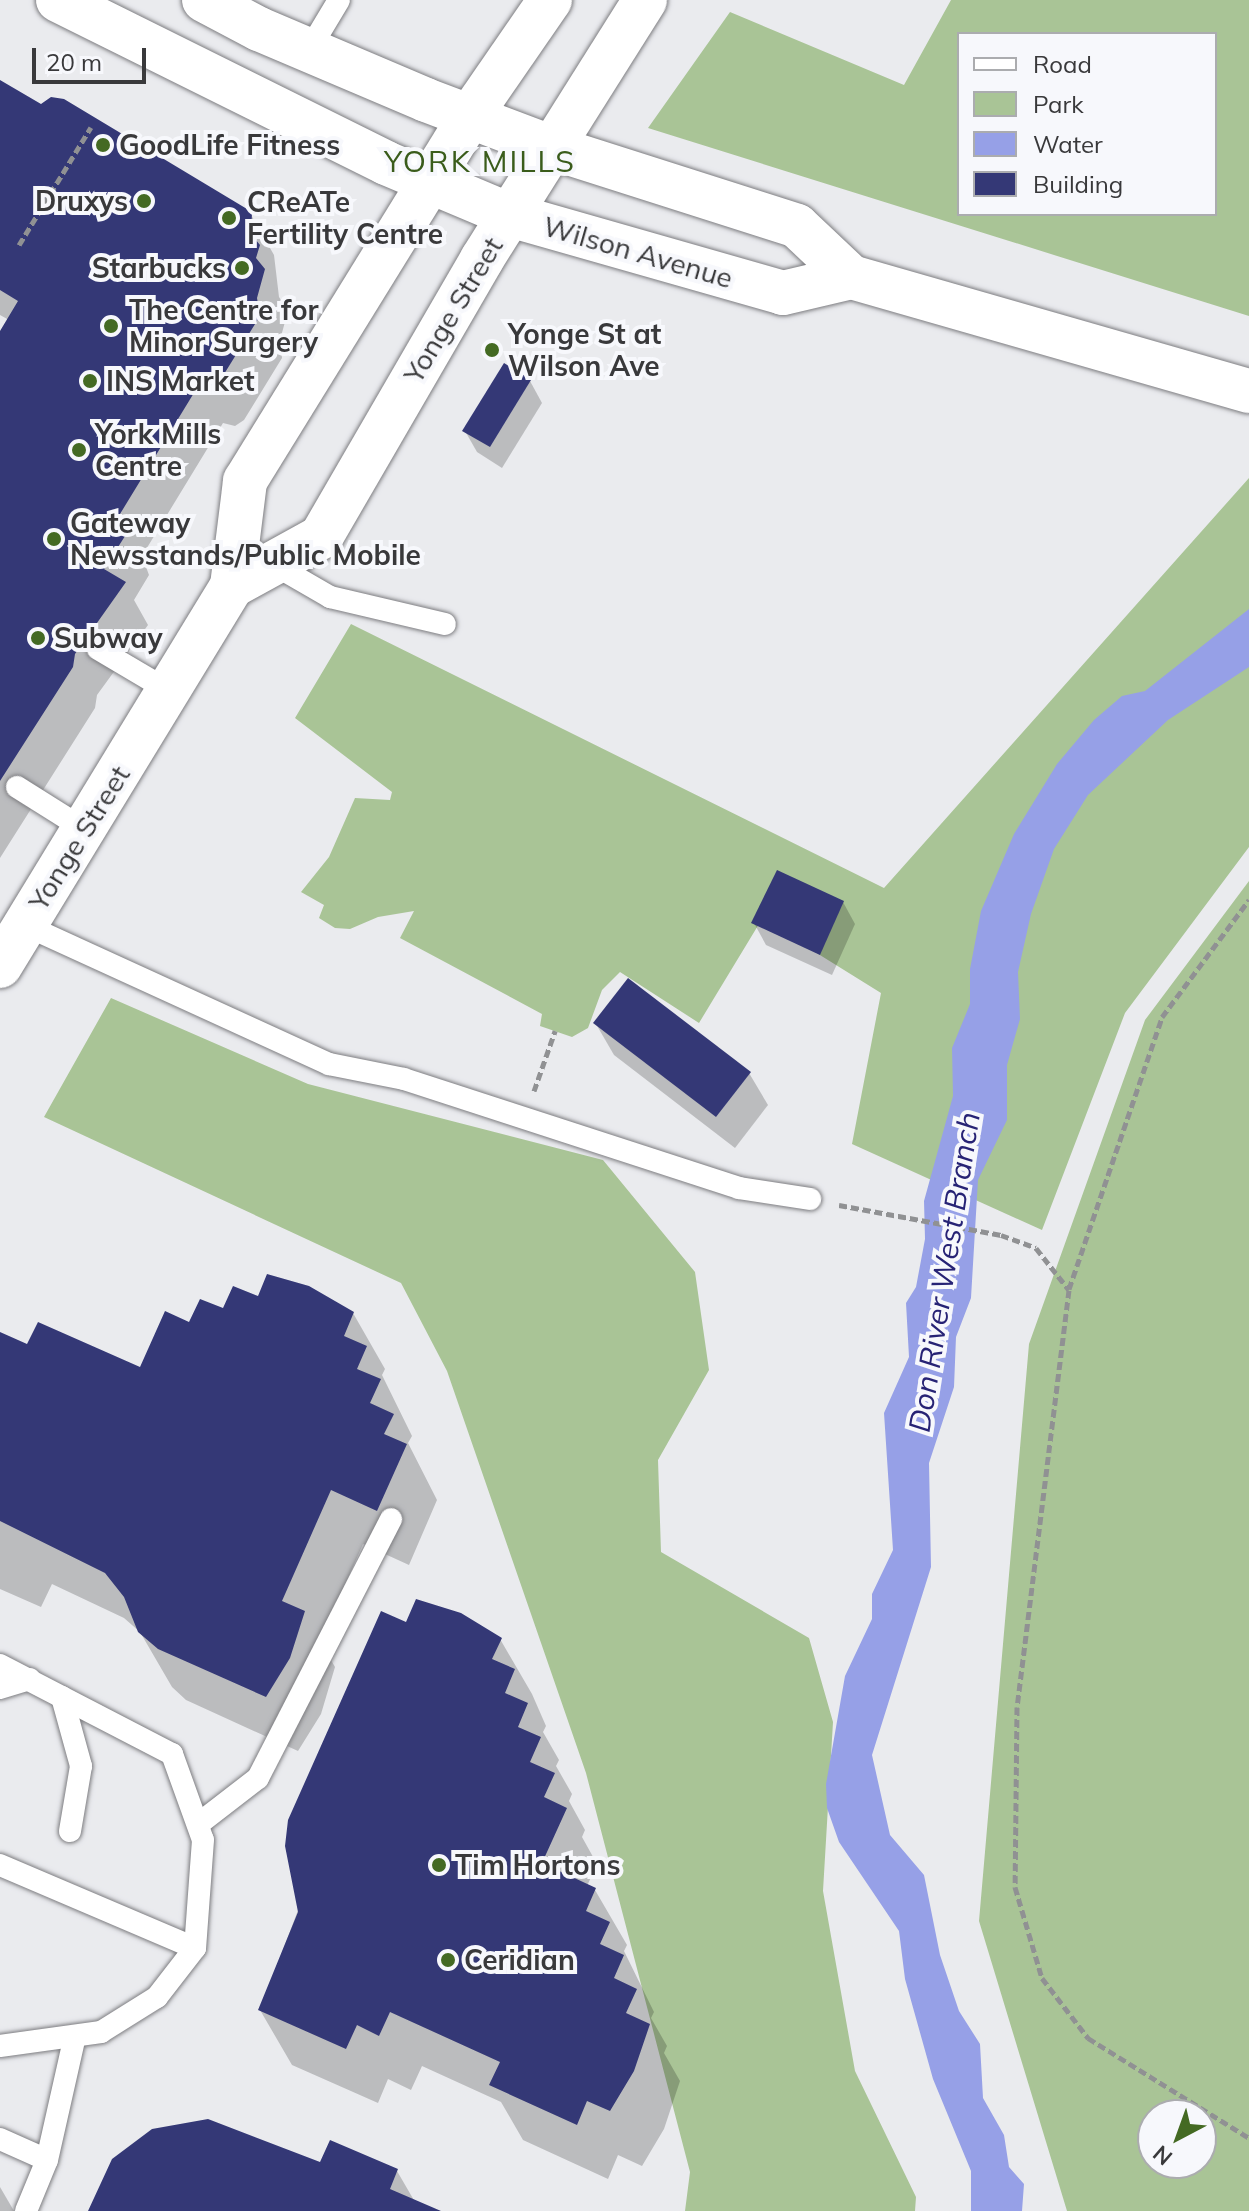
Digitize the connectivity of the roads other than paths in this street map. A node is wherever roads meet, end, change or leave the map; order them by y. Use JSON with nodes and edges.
{"nodes":[{"id":1,"x":58,"y":0,"type":"edge"},
{"id":2,"x":204,"y":0,"type":"edge"},
{"id":3,"x":339,"y":0,"type":"edge"},
{"id":4,"x":645,"y":0,"type":"edge"},
{"id":5,"x":544,"y":2,"type":"edge"},
{"id":6,"x":309,"y":50,"type":"junction"},
{"id":7,"x":470,"y":116,"type":"junction"},
{"id":8,"x":553,"y":148,"type":"junction"},
{"id":9,"x":428,"y":182,"type":"junction"},
{"id":10,"x":510,"y":215,"type":"junction"},
{"id":11,"x":851,"y":277,"type":"junction"},
{"id":12,"x":1249,"y":391,"type":"edge"},
{"id":13,"x":273,"y":564,"type":"junction"},
{"id":14,"x":232,"y":586,"type":"junction"},
{"id":15,"x":445,"y":624,"type":"dead end"},
{"id":16,"x":98,"y":649,"type":"dead end"},
{"id":17,"x":169,"y":691,"type":"junction"},
{"id":18,"x":17,"y":787,"type":"dead end"},
{"id":19,"x":84,"y":829,"type":"junction"},
{"id":20,"x":25,"y":925,"type":"junction"},
{"id":21,"x":0,"y":966,"type":"edge"},
{"id":22,"x":810,"y":1199,"type":"road end"},
{"id":23,"x":391,"y":1519,"type":"dead end"},
{"id":24,"x":0,"y":1665,"type":"edge"},
{"id":25,"x":30,"y":1679,"type":"junction"},
{"id":26,"x":0,"y":1688,"type":"edge"},
{"id":27,"x":62,"y":1697,"type":"junction"},
{"id":28,"x":201,"y":1822,"type":"junction"},
{"id":29,"x":70,"y":1831,"type":"dead end"},
{"id":30,"x":0,"y":1865,"type":"edge"},
{"id":31,"x":195,"y":1948,"type":"junction"},
{"id":32,"x":74,"y":2040,"type":"junction"},
{"id":33,"x":0,"y":2046,"type":"edge"},
{"id":34,"x":0,"y":2139,"type":"edge"},
{"id":35,"x":47,"y":2160,"type":"junction"},
{"id":36,"x":26,"y":2211,"type":"edge"}],
"edges":[{"from":1,"to":9,"type":"main road","name":"Wilson Avenue"},
{"from":2,"to":6,"type":"main road"},
{"from":3,"to":6,"type":"lane"},
{"from":4,"to":8,"type":"main road","name":"Yonge Street"},
{"from":5,"to":7,"type":"main road","name":"Yonge Street"},
{"from":6,"to":7,"type":"main road"},
{"from":7,"to":8,"type":"main road"},
{"from":7,"to":9,"type":"main road","name":"Yonge Street"},
{"from":8,"to":10,"type":"main road","name":"Yonge Street"},
{"from":8,"to":11,"type":"main road"},
{"from":9,"to":10,"type":"main road","name":"Wilson Avenue"},
{"from":9,"to":14,"type":"main road","name":"Yonge Street"},
{"from":10,"to":11,"type":"main road","name":"Wilson Avenue"},
{"from":10,"to":13,"type":"main road","name":"Yonge Street"},
{"from":11,"to":12,"type":"main road"},
{"from":13,"to":14,"type":"main road","name":"Yonge Street"},
{"from":13,"to":15,"type":"lane"},
{"from":14,"to":17,"type":"main road","name":"Yonge Street"},
{"from":16,"to":17,"type":"lane"},
{"from":17,"to":19,"type":"main road","name":"Yonge Street"},
{"from":18,"to":19,"type":"lane"},
{"from":19,"to":20,"type":"main road","name":"Yonge Street"},
{"from":20,"to":21,"type":"main road","name":"Yonge Street"},
{"from":20,"to":22,"type":"lane"},
{"from":23,"to":28,"type":"lane"},
{"from":24,"to":25,"type":"lane"},
{"from":25,"to":26,"type":"lane"},
{"from":25,"to":27,"type":"lane"},
{"from":27,"to":28,"type":"lane"},
{"from":27,"to":29,"type":"lane"},
{"from":28,"to":31,"type":"lane"},
{"from":30,"to":31,"type":"lane"},
{"from":31,"to":32,"type":"lane"},
{"from":32,"to":33,"type":"lane"},
{"from":32,"to":35,"type":"lane"},
{"from":34,"to":35,"type":"lane"},
{"from":35,"to":36,"type":"lane"}]}
